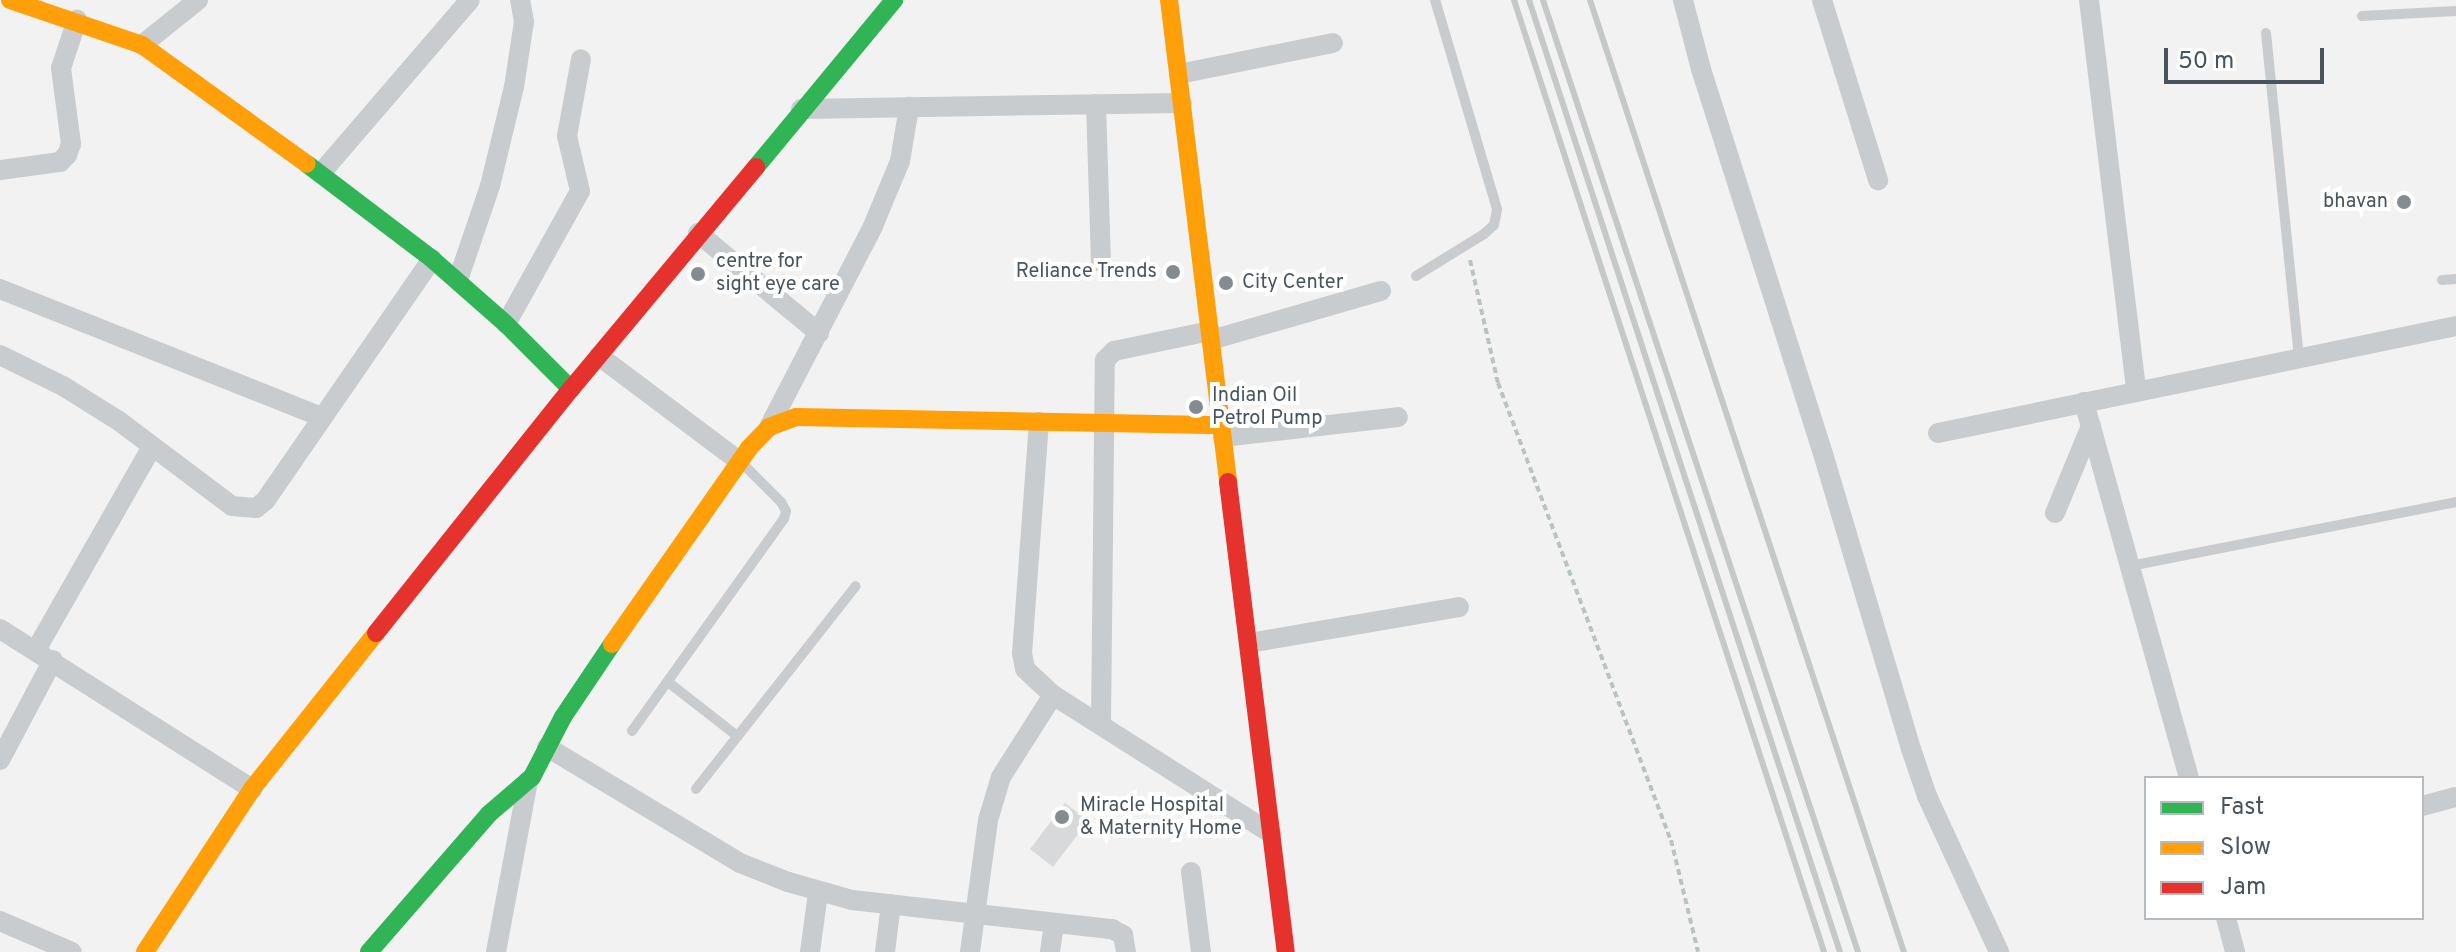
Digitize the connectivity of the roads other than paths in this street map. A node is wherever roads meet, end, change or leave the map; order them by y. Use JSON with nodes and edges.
{"nodes":[{"id":1,"x":10,"y":0,"type":"edge"},
{"id":2,"x":198,"y":0,"type":"edge"},
{"id":3,"x":470,"y":0,"type":"edge"},
{"id":4,"x":520,"y":0,"type":"edge"},
{"id":5,"x":894,"y":0,"type":"edge"},
{"id":6,"x":1169,"y":0,"type":"edge"},
{"id":7,"x":1435,"y":0,"type":"edge"},
{"id":8,"x":1683,"y":0,"type":"edge"},
{"id":9,"x":1822,"y":0,"type":"edge"},
{"id":10,"x":2089,"y":0,"type":"edge"},
{"id":11,"x":2456,"y":11,"type":"edge"},
{"id":12,"x":2362,"y":16,"type":"dead end"},
{"id":13,"x":77,"y":20,"type":"junction"},
{"id":14,"x":2266,"y":33,"type":"dead end"},
{"id":15,"x":1333,"y":43,"type":"dead end"},
{"id":16,"x":142,"y":45,"type":"junction"},
{"id":17,"x":581,"y":59,"type":"dead end"},
{"id":18,"x":1179,"y":74,"type":"junction"},
{"id":19,"x":1182,"y":103,"type":"junction"},
{"id":20,"x":1096,"y":104,"type":"junction"},
{"id":21,"x":909,"y":107,"type":"junction"},
{"id":22,"x":801,"y":109,"type":"junction"},
{"id":23,"x":0,"y":170,"type":"edge"},
{"id":24,"x":321,"y":173,"type":"junction"},
{"id":25,"x":1878,"y":180,"type":"dead end"},
{"id":26,"x":698,"y":233,"type":"junction"},
{"id":27,"x":432,"y":259,"type":"junction"},
{"id":28,"x":1101,"y":262,"type":"dead end"},
{"id":29,"x":1416,"y":276,"type":"dead end"},
{"id":30,"x":2456,"y":279,"type":"edge"},
{"id":31,"x":458,"y":280,"type":"junction"},
{"id":32,"x":2442,"y":280,"type":"dead end"},
{"id":33,"x":0,"y":289,"type":"edge"},
{"id":34,"x":1381,"y":291,"type":"dead end"},
{"id":35,"x":506,"y":324,"type":"junction"},
{"id":36,"x":2456,"y":326,"type":"edge"},
{"id":37,"x":819,"y":333,"type":"junction"},
{"id":38,"x":1210,"y":335,"type":"junction"},
{"id":39,"x":0,"y":355,"type":"edge"},
{"id":40,"x":599,"y":356,"type":"junction"},
{"id":41,"x":2299,"y":358,"type":"junction"},
{"id":42,"x":571,"y":389,"type":"junction"},
{"id":43,"x":2136,"y":391,"type":"junction"},
{"id":44,"x":2084,"y":402,"type":"junction"},
{"id":45,"x":321,"y":417,"type":"junction"},
{"id":46,"x":1398,"y":417,"type":"dead end"},
{"id":47,"x":1039,"y":422,"type":"junction"},
{"id":48,"x":1106,"y":423,"type":"junction"},
{"id":49,"x":2091,"y":426,"type":"junction"},
{"id":50,"x":769,"y":427,"type":"junction"},
{"id":51,"x":1222,"y":431,"type":"junction"},
{"id":52,"x":1938,"y":433,"type":"dead end"},
{"id":53,"x":152,"y":447,"type":"junction"},
{"id":54,"x":739,"y":461,"type":"junction"},
{"id":55,"x":2456,"y":502,"type":"edge"},
{"id":56,"x":2055,"y":513,"type":"dead end"},
{"id":57,"x":2130,"y":566,"type":"junction"},
{"id":58,"x":856,"y":586,"type":"dead end"},
{"id":59,"x":1459,"y":607,"type":"dead end"},
{"id":60,"x":0,"y":629,"type":"edge"},
{"id":61,"x":1249,"y":643,"type":"junction"},
{"id":62,"x":45,"y":655,"type":"junction"},
{"id":63,"x":668,"y":682,"type":"junction"},
{"id":64,"x":1053,"y":695,"type":"junction"},
{"id":65,"x":1101,"y":725,"type":"junction"},
{"id":66,"x":632,"y":731,"type":"dead end"},
{"id":67,"x":737,"y":736,"type":"junction"},
{"id":68,"x":547,"y":747,"type":"junction"},
{"id":69,"x":0,"y":760,"type":"edge"},
{"id":70,"x":2188,"y":776,"type":"edge"},
{"id":71,"x":528,"y":781,"type":"junction"},
{"id":72,"x":252,"y":789,"type":"junction"},
{"id":73,"x":696,"y":789,"type":"dead end"},
{"id":74,"x":2456,"y":797,"type":"edge"},
{"id":75,"x":2424,"y":805,"type":"edge"},
{"id":76,"x":1272,"y":834,"type":"junction"},
{"id":77,"x":1191,"y":872,"type":"dead end"},
{"id":78,"x":818,"y":893,"type":"junction"},
{"id":79,"x":891,"y":904,"type":"junction"},
{"id":80,"x":975,"y":912,"type":"junction"},
{"id":81,"x":2227,"y":920,"type":"edge"},
{"id":82,"x":0,"y":921,"type":"edge"},
{"id":83,"x":1054,"y":923,"type":"junction"},
{"id":84,"x":38,"y":946,"type":"edge"},
{"id":85,"x":72,"y":952,"type":"edge"},
{"id":86,"x":145,"y":952,"type":"edge"},
{"id":87,"x":369,"y":952,"type":"edge"},
{"id":88,"x":496,"y":952,"type":"edge"},
{"id":89,"x":810,"y":952,"type":"edge"},
{"id":90,"x":885,"y":952,"type":"edge"},
{"id":91,"x":970,"y":952,"type":"edge"},
{"id":92,"x":1050,"y":952,"type":"edge"},
{"id":93,"x":1126,"y":952,"type":"edge"},
{"id":94,"x":1201,"y":952,"type":"edge"},
{"id":95,"x":1286,"y":952,"type":"edge"},
{"id":96,"x":1999,"y":952,"type":"edge"},
{"id":97,"x":2235,"y":952,"type":"edge"}],
"edges":[{"from":1,"to":13,"type":"street"},
{"from":2,"to":16,"type":"street"},
{"from":3,"to":24,"type":"street"},
{"from":4,"to":31,"type":"street"},
{"from":5,"to":22,"type":"street"},
{"from":6,"to":18,"type":"street"},
{"from":7,"to":29,"type":"lane"},
{"from":8,"to":96,"type":"street"},
{"from":9,"to":25,"type":"street"},
{"from":10,"to":43,"type":"street"},
{"from":11,"to":12,"type":"lane"},
{"from":13,"to":16,"type":"street"},
{"from":13,"to":23,"type":"street"},
{"from":14,"to":41,"type":"lane"},
{"from":15,"to":18,"type":"street"},
{"from":16,"to":24,"type":"street"},
{"from":17,"to":35,"type":"street"},
{"from":18,"to":19,"type":"street"},
{"from":19,"to":20,"type":"street"},
{"from":19,"to":38,"type":"street"},
{"from":20,"to":21,"type":"street"},
{"from":20,"to":28,"type":"street"},
{"from":21,"to":22,"type":"street"},
{"from":21,"to":37,"type":"street"},
{"from":22,"to":26,"type":"street"},
{"from":24,"to":27,"type":"street"},
{"from":26,"to":37,"type":"street"},
{"from":26,"to":40,"type":"street"},
{"from":27,"to":31,"type":"street"},
{"from":27,"to":45,"type":"street"},
{"from":30,"to":32,"type":"lane"},
{"from":31,"to":35,"type":"street"},
{"from":33,"to":45,"type":"street"},
{"from":34,"to":38,"type":"street"},
{"from":35,"to":42,"type":"street"},
{"from":36,"to":41,"type":"street"},
{"from":37,"to":50,"type":"street"},
{"from":38,"to":48,"type":"street"},
{"from":38,"to":51,"type":"street"},
{"from":39,"to":53,"type":"street"},
{"from":40,"to":42,"type":"street"},
{"from":40,"to":54,"type":"street"},
{"from":41,"to":43,"type":"street"},
{"from":42,"to":72,"type":"street"},
{"from":43,"to":44,"type":"street"},
{"from":44,"to":49,"type":"street"},
{"from":44,"to":52,"type":"street"},
{"from":45,"to":53,"type":"street"},
{"from":46,"to":51,"type":"street"},
{"from":47,"to":48,"type":"street"},
{"from":47,"to":50,"type":"street"},
{"from":47,"to":64,"type":"street"},
{"from":48,"to":51,"type":"street"},
{"from":48,"to":65,"type":"street"},
{"from":49,"to":56,"type":"street"},
{"from":49,"to":57,"type":"street"},
{"from":50,"to":54,"type":"street"},
{"from":51,"to":61,"type":"street"},
{"from":53,"to":62,"type":"street"},
{"from":54,"to":63,"type":"lane"},
{"from":54,"to":68,"type":"street"},
{"from":55,"to":57,"type":"lane"},
{"from":57,"to":70,"type":"street"},
{"from":58,"to":67,"type":"lane"},
{"from":59,"to":61,"type":"street"},
{"from":60,"to":62,"type":"street"},
{"from":61,"to":76,"type":"street"},
{"from":62,"to":69,"type":"street"},
{"from":62,"to":72,"type":"street"},
{"from":63,"to":66,"type":"lane"},
{"from":63,"to":67,"type":"lane"},
{"from":64,"to":65,"type":"street"},
{"from":64,"to":80,"type":"street"},
{"from":65,"to":76,"type":"street"},
{"from":67,"to":73,"type":"lane"},
{"from":68,"to":71,"type":"street"},
{"from":68,"to":78,"type":"street"},
{"from":71,"to":87,"type":"street"},
{"from":71,"to":88,"type":"street"},
{"from":72,"to":86,"type":"street"},
{"from":74,"to":75,"type":"street"},
{"from":76,"to":95,"type":"street"},
{"from":77,"to":94,"type":"street"},
{"from":78,"to":79,"type":"street"},
{"from":78,"to":89,"type":"street"},
{"from":79,"to":80,"type":"street"},
{"from":79,"to":90,"type":"street"},
{"from":80,"to":83,"type":"street"},
{"from":80,"to":91,"type":"street"},
{"from":81,"to":97,"type":"street"},
{"from":82,"to":84,"type":"street"},
{"from":83,"to":92,"type":"street"},
{"from":83,"to":93,"type":"street"},
{"from":84,"to":85,"type":"street"}]}
